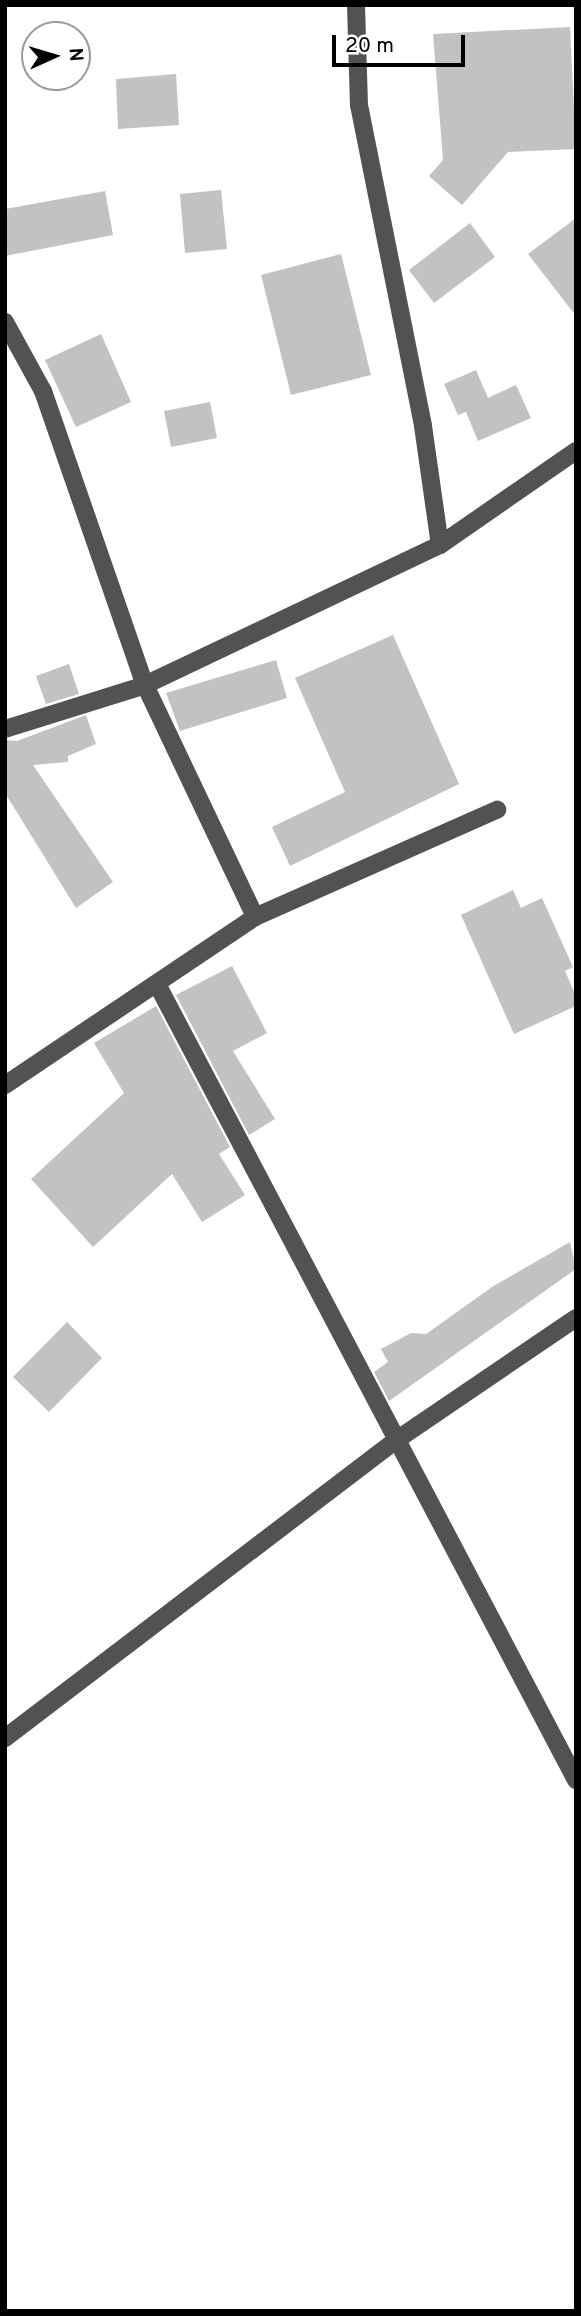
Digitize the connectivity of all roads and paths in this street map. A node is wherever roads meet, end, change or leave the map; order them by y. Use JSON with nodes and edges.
{"nodes":[{"id":1,"x":356,"y":5,"type":"edge"},
{"id":2,"x":5,"y":322,"type":"edge"},
{"id":3,"x":576,"y":451,"type":"edge"},
{"id":4,"x":440,"y":545,"type":"junction"},
{"id":5,"x":145,"y":685,"type":"junction"},
{"id":6,"x":5,"y":729,"type":"edge"},
{"id":7,"x":497,"y":810,"type":"dead end"},
{"id":8,"x":255,"y":918,"type":"junction"},
{"id":9,"x":157,"y":984,"type":"junction"},
{"id":10,"x":5,"y":1085,"type":"edge"},
{"id":11,"x":576,"y":1318,"type":"edge"},
{"id":12,"x":395,"y":1441,"type":"junction"},
{"id":13,"x":5,"y":1738,"type":"edge"},
{"id":14,"x":576,"y":1780,"type":"edge"}],
"edges":[{"from":1,"to":4,"type":"street"},
{"from":2,"to":5,"type":"street"},
{"from":3,"to":4,"type":"street"},
{"from":4,"to":5,"type":"street"},
{"from":5,"to":6,"type":"street"},
{"from":5,"to":8,"type":"street"},
{"from":7,"to":8,"type":"street"},
{"from":8,"to":9,"type":"street"},
{"from":9,"to":10,"type":"street"},
{"from":9,"to":12,"type":"street"},
{"from":11,"to":12,"type":"street"},
{"from":12,"to":13,"type":"street"},
{"from":12,"to":14,"type":"street"}]}
